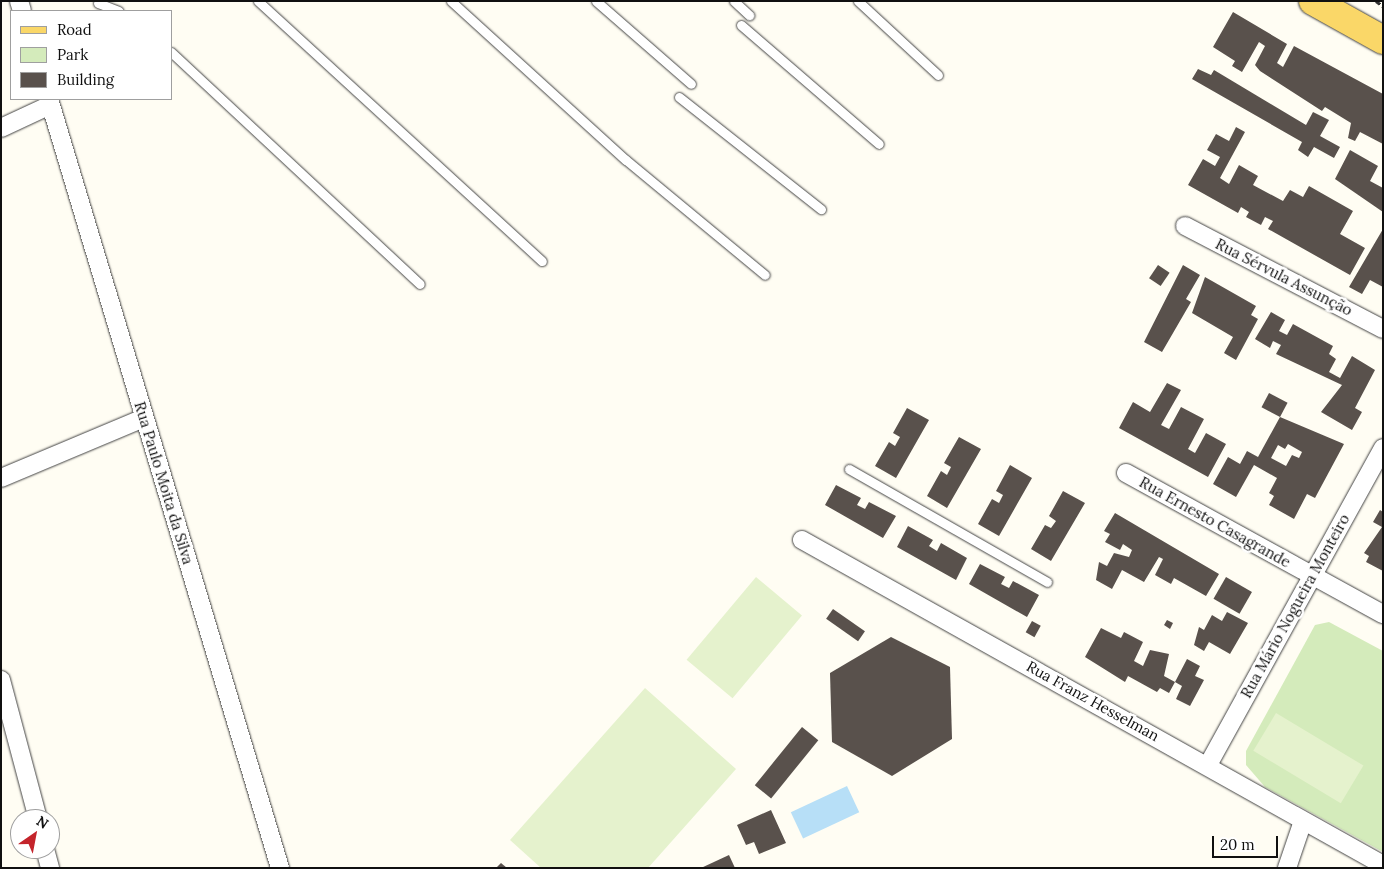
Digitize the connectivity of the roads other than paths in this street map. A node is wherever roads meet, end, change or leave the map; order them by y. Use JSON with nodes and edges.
{"nodes":[{"id":1,"x":258,"y":1,"type":"edge"},
{"id":2,"x":451,"y":1,"type":"edge"},
{"id":3,"x":596,"y":1,"type":"edge"},
{"id":4,"x":734,"y":1,"type":"edge"},
{"id":5,"x":858,"y":1,"type":"edge"},
{"id":6,"x":1313,"y":1,"type":"edge"},
{"id":7,"x":98,"y":3,"type":"dead end"},
{"id":8,"x":116,"y":10,"type":"edge"},
{"id":9,"x":750,"y":15,"type":"dead end"},
{"id":10,"x":741,"y":25,"type":"dead end"},
{"id":11,"x":1383,"y":40,"type":"edge"},
{"id":12,"x":172,"y":53,"type":"edge"},
{"id":13,"x":938,"y":75,"type":"dead end"},
{"id":14,"x":691,"y":84,"type":"dead end"},
{"id":15,"x":679,"y":97,"type":"dead end"},
{"id":16,"x":49,"y":102,"type":"edge"},
{"id":17,"x":1,"y":128,"type":"edge"},
{"id":18,"x":879,"y":144,"type":"dead end"},
{"id":19,"x":821,"y":209,"type":"dead end"},
{"id":20,"x":1185,"y":226,"type":"dead end"},
{"id":21,"x":542,"y":261,"type":"dead end"},
{"id":22,"x":765,"y":275,"type":"dead end"},
{"id":23,"x":420,"y":284,"type":"dead end"},
{"id":24,"x":1383,"y":328,"type":"edge"},
{"id":25,"x":144,"y":418,"type":"junction"},
{"id":26,"x":1383,"y":448,"type":"edge"},
{"id":27,"x":849,"y":469,"type":"dead end"},
{"id":28,"x":1126,"y":473,"type":"dead end"},
{"id":29,"x":1,"y":478,"type":"edge"},
{"id":30,"x":802,"y":540,"type":"dead end"},
{"id":31,"x":1312,"y":575,"type":"junction"},
{"id":32,"x":1047,"y":582,"type":"dead end"},
{"id":33,"x":1383,"y":614,"type":"edge"},
{"id":34,"x":1,"y":680,"type":"edge"},
{"id":35,"x":1208,"y":765,"type":"junction"},
{"id":36,"x":35,"y":809,"type":"edge"},
{"id":37,"x":1304,"y":821,"type":"junction"},
{"id":38,"x":1383,"y":864,"type":"edge"},
{"id":39,"x":280,"y":868,"type":"edge"},
{"id":40,"x":1287,"y":868,"type":"edge"}],
"edges":[{"from":1,"to":21,"type":"lane"},
{"from":2,"to":22,"type":"lane"},
{"from":3,"to":14,"type":"lane"},
{"from":4,"to":9,"type":"lane"},
{"from":5,"to":13,"type":"lane"},
{"from":6,"to":11,"type":"main road"},
{"from":7,"to":8,"type":"lane"},
{"from":10,"to":18,"type":"lane"},
{"from":12,"to":23,"type":"lane"},
{"from":15,"to":19,"type":"lane"},
{"from":16,"to":17,"type":"street"},
{"from":16,"to":25,"type":"street","name":"Rua Paulo Moita da Silva"},
{"from":20,"to":24,"type":"street","name":"Rua Sérvula Assunção"},
{"from":25,"to":29,"type":"street"},
{"from":25,"to":39,"type":"street","name":"Rua Paulo Moita da Silva"},
{"from":26,"to":31,"type":"street","name":"Rua Mário Nogueira Monteiro"},
{"from":27,"to":32,"type":"lane"},
{"from":28,"to":31,"type":"street","name":"Rua Ernesto Casagrande"},
{"from":30,"to":35,"type":"street","name":"Rua Franz Hesselman"},
{"from":31,"to":33,"type":"street","name":"Rua Ernesto Casagrande"},
{"from":31,"to":35,"type":"street","name":"Rua Mário Nogueira Monteiro"},
{"from":34,"to":36,"type":"street"},
{"from":35,"to":37,"type":"street","name":"Rua Franz Hesselman"},
{"from":37,"to":38,"type":"street","name":"Rua Franz Hesselman"},
{"from":37,"to":40,"type":"street"}]}
